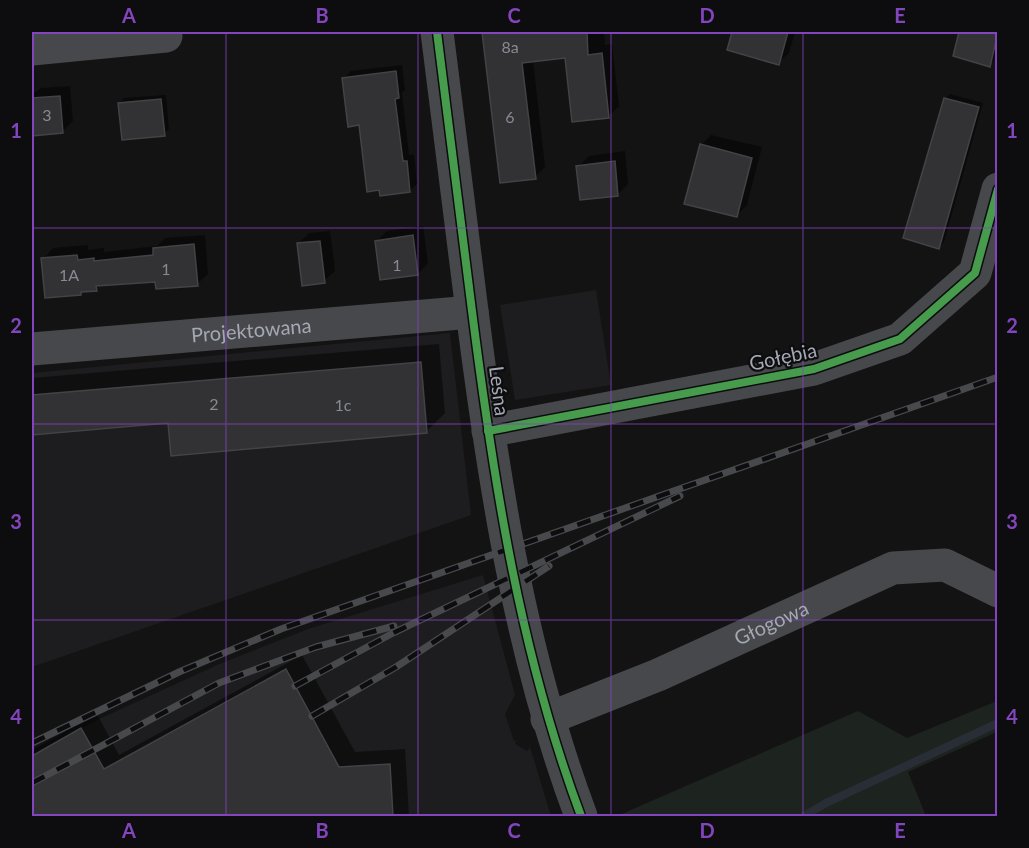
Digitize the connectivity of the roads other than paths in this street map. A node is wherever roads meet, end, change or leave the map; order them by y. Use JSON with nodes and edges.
{"nodes":[{"id":1,"x":437,"y":32,"type":"edge"},
{"id":2,"x":166,"y":36,"type":"dead end"},
{"id":3,"x":32,"y":49,"type":"edge"},
{"id":4,"x":998,"y":189,"type":"edge"},
{"id":5,"x":472,"y":312,"type":"junction"},
{"id":6,"x":32,"y":349,"type":"edge"},
{"id":7,"x":488,"y":431,"type":"junction"},
{"id":8,"x":998,"y":591,"type":"edge"},
{"id":9,"x":547,"y":719,"type":"junction"},
{"id":10,"x":581,"y":816,"type":"edge"}],
"edges":[{"from":1,"to":5,"type":"street","name":"Leśna"},
{"from":2,"to":3,"type":"street"},
{"from":4,"to":7,"type":"street","name":"Gołębia"},
{"from":5,"to":6,"type":"street","name":"Projektowana"},
{"from":5,"to":7,"type":"street","name":"Leśna"},
{"from":7,"to":9,"type":"street","name":"Leśna"},
{"from":8,"to":9,"type":"street","name":"Głogowa"},
{"from":9,"to":10,"type":"street","name":"Leśna"}]}
